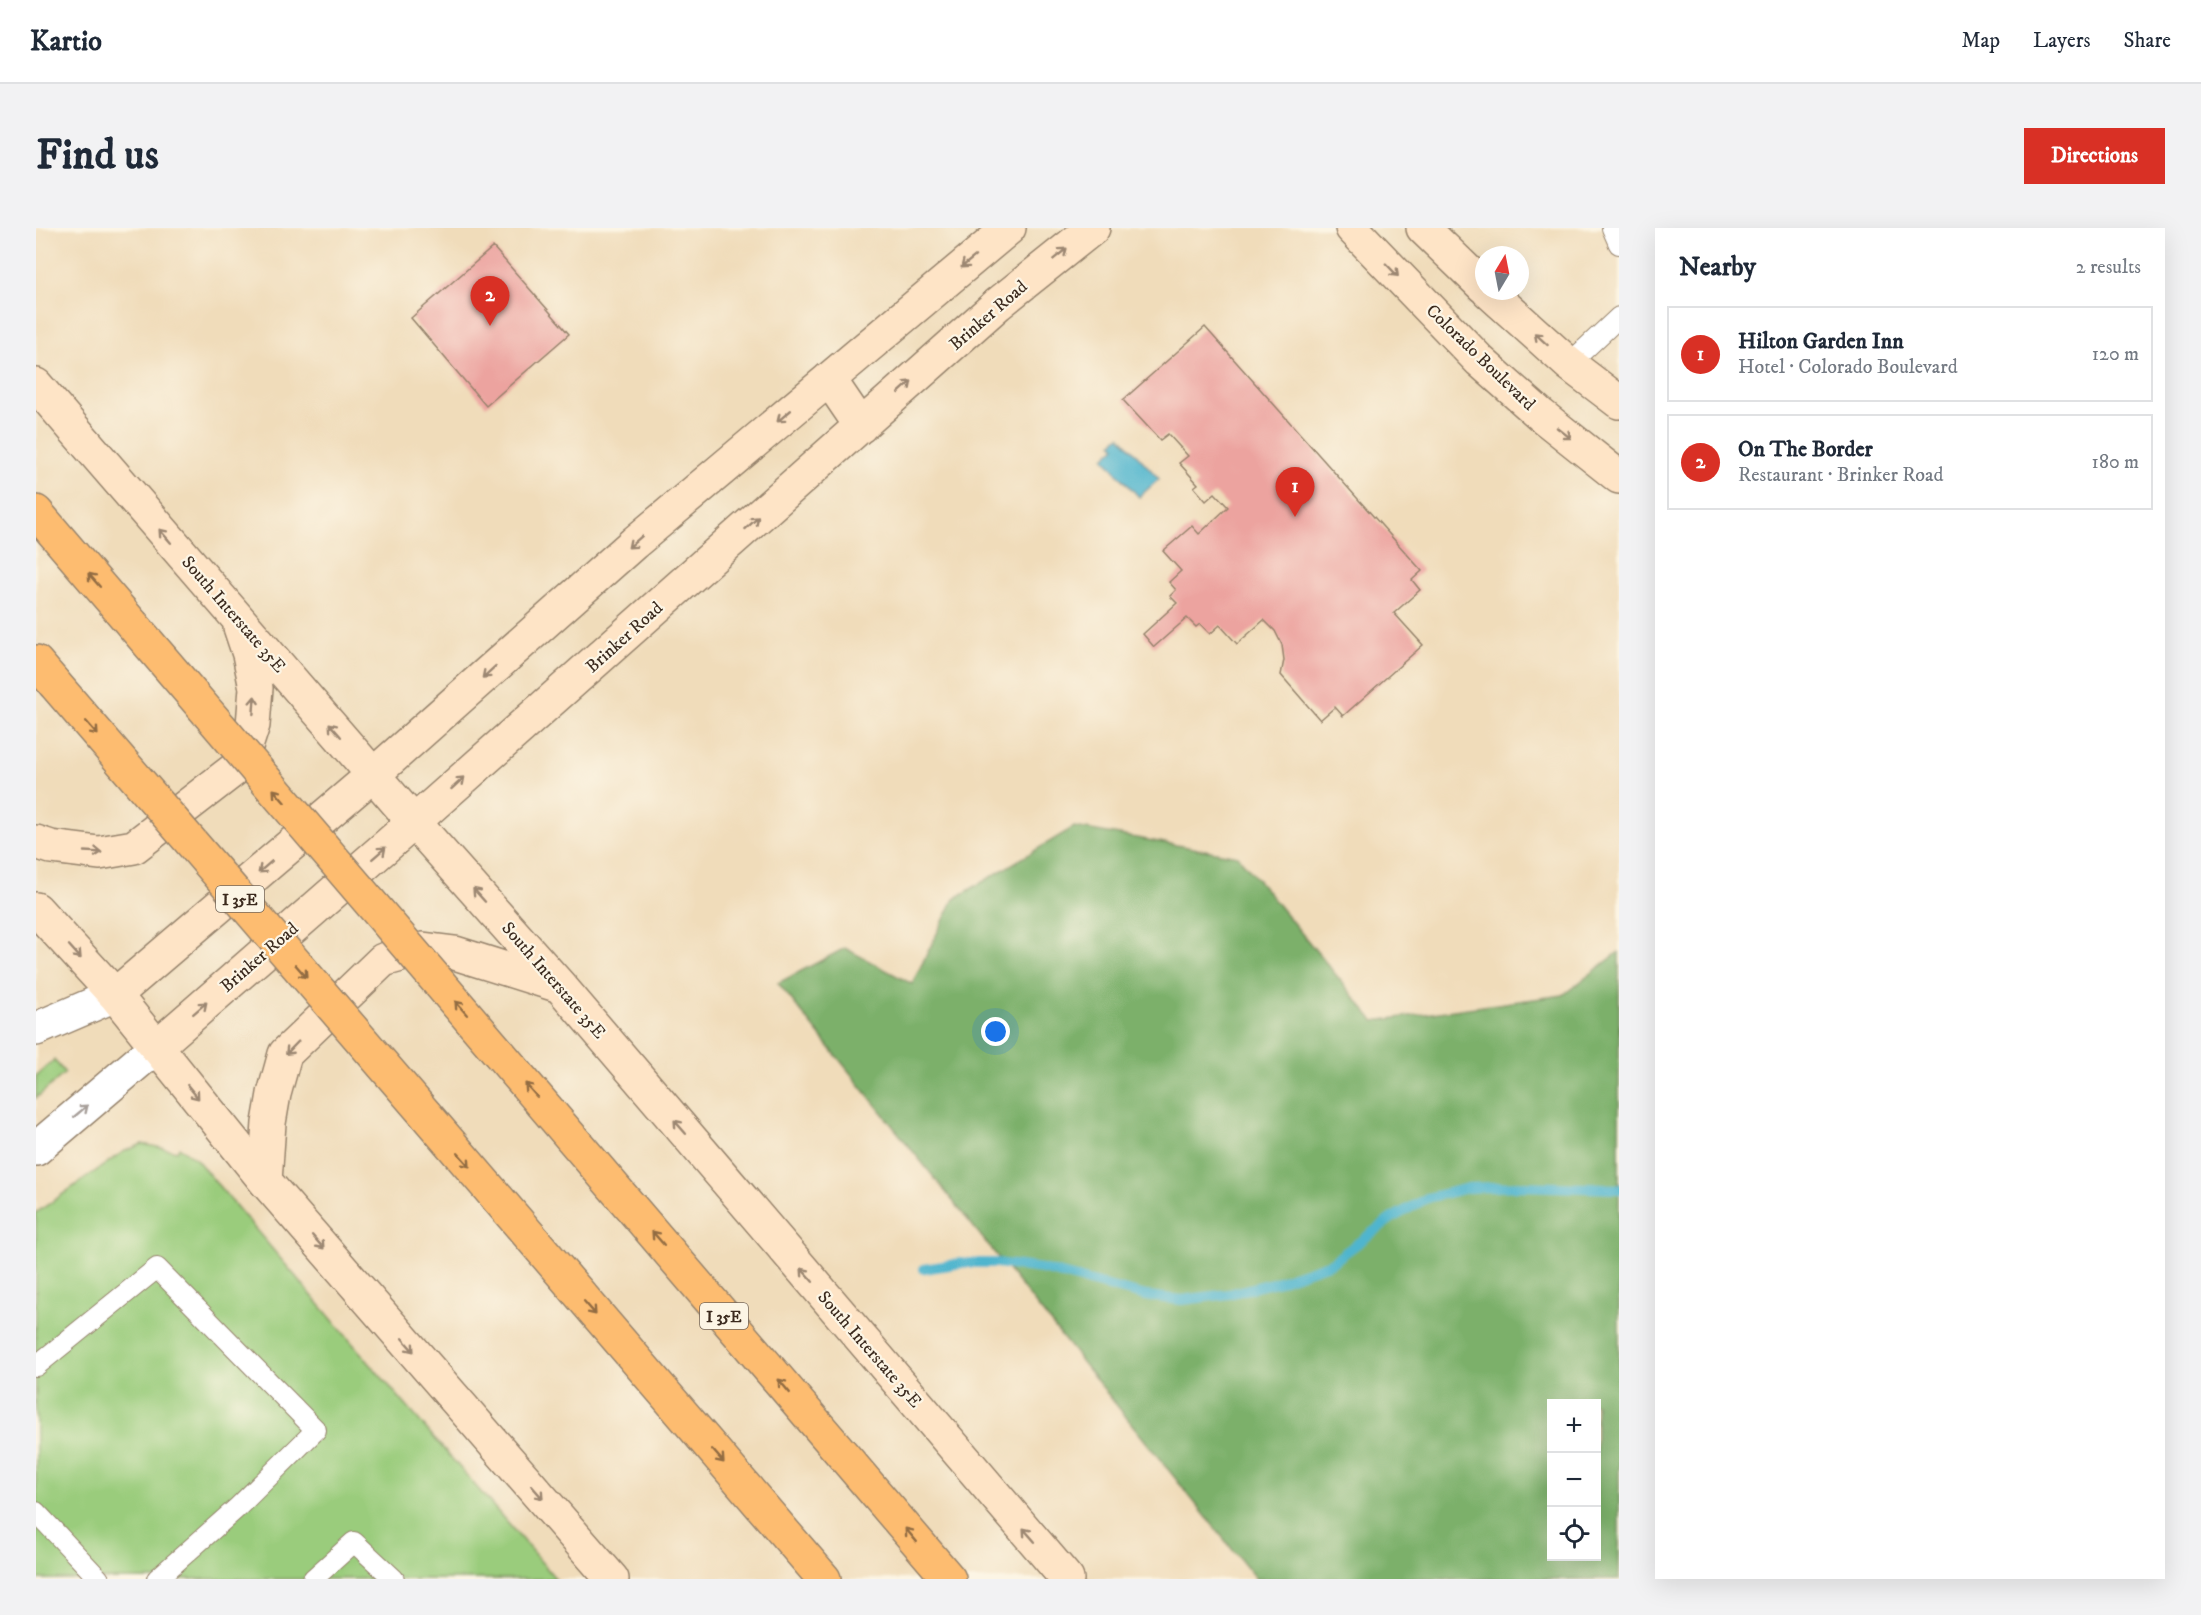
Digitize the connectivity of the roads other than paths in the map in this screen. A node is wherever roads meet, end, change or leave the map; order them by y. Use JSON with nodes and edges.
{"nodes":[{"id":1,"x":1009,"y":228,"type":"edge"},
{"id":2,"x":1093,"y":228,"type":"edge"},
{"id":3,"x":1352,"y":228,"type":"edge"},
{"id":4,"x":1423,"y":228,"type":"edge"},
{"id":5,"x":1612,"y":228,"type":"edge"},
{"id":6,"x":1619,"y":244,"type":"edge"},
{"id":7,"x":1475,"y":278,"type":"edge"},
{"id":8,"x":1498,"y":300,"type":"edge"},
{"id":9,"x":1619,"y":317,"type":"edge"},
{"id":10,"x":1569,"y":364,"type":"junction"},
{"id":11,"x":828,"y":379,"type":"junction"},
{"id":12,"x":36,"y":385,"type":"edge"},
{"id":13,"x":1619,"y":402,"type":"edge"},
{"id":14,"x":861,"y":426,"type":"junction"},
{"id":15,"x":1619,"y":477,"type":"edge"},
{"id":16,"x":36,"y":512,"type":"edge"},
{"id":17,"x":238,"y":619,"type":"junction"},
{"id":18,"x":45,"y":673,"type":"edge"},
{"id":19,"x":374,"y":774,"type":"junction"},
{"id":20,"x":414,"y":822,"type":"junction"},
{"id":21,"x":36,"y":842,"type":"edge"},
{"id":22,"x":36,"y":909,"type":"edge"},
{"id":23,"x":560,"y":986,"type":"junction"},
{"id":24,"x":115,"y":995,"type":"junction"},
{"id":25,"x":36,"y":1029,"type":"edge"},
{"id":26,"x":156,"y":1047,"type":"junction"},
{"id":27,"x":36,"y":1149,"type":"edge"},
{"id":28,"x":265,"y":1181,"type":"junction"},
{"id":29,"x":36,"y":1366,"type":"edge"},
{"id":30,"x":36,"y":1512,"type":"edge"},
{"id":31,"x":99,"y":1579,"type":"edge"},
{"id":32,"x":157,"y":1579,"type":"edge"},
{"id":33,"x":313,"y":1579,"type":"edge"},
{"id":34,"x":394,"y":1579,"type":"edge"},
{"id":35,"x":612,"y":1579,"type":"edge"},
{"id":36,"x":824,"y":1579,"type":"edge"},
{"id":37,"x":949,"y":1579,"type":"edge"},
{"id":38,"x":1067,"y":1579,"type":"edge"}],
"edges":[{"from":1,"to":11,"type":"main road","one_way":true},
{"from":14,"to":2,"type":"main road","name":"Brinker Road","one_way":true},
{"from":3,"to":15,"type":"main road","name":"Colorado Boulevard","one_way":true},
{"from":4,"to":7,"type":"main road"},
{"from":5,"to":6,"type":"lane"},
{"from":10,"to":8,"type":"main road","one_way":true},
{"from":9,"to":10,"type":"lane"},
{"from":10,"to":13,"type":"main road"},
{"from":11,"to":14,"type":"main road"},
{"from":11,"to":19,"type":"main road","one_way":true},
{"from":17,"to":12,"type":"main road","name":"South Interstate 35E","one_way":true},
{"from":20,"to":14,"type":"main road","name":"Brinker Road","one_way":true},
{"from":37,"to":16,"type":"highway","number":"I 35E","one_way":true,"bridge":true},
{"from":19,"to":17,"type":"main road","name":"South Interstate 35E","one_way":true},
{"from":21,"to":17,"type":"main road","one_way":true},
{"from":18,"to":36,"type":"highway","number":"I 35E","one_way":true,"bridge":true},
{"from":19,"to":20,"type":"main road","name":"South Interstate 35E"},
{"from":19,"to":24,"type":"main road","one_way":true},
{"from":23,"to":20,"type":"main road","name":"South Interstate 35E","one_way":true},
{"from":26,"to":20,"type":"main road","name":"Brinker Road","one_way":true},
{"from":22,"to":24,"type":"main road","one_way":true},
{"from":23,"to":28,"type":"main road","one_way":true},
{"from":38,"to":23,"type":"main road","name":"South Interstate 35E","one_way":true},
{"from":24,"to":25,"type":"street"},
{"from":24,"to":26,"type":"main road"},
{"from":27,"to":26,"type":"street","one_way":true},
{"from":26,"to":28,"type":"main road","one_way":true},
{"from":28,"to":35,"type":"main road","one_way":true},
{"from":29,"to":32,"type":"lane"},
{"from":30,"to":31,"type":"lane"},
{"from":33,"to":34,"type":"lane"}]}
